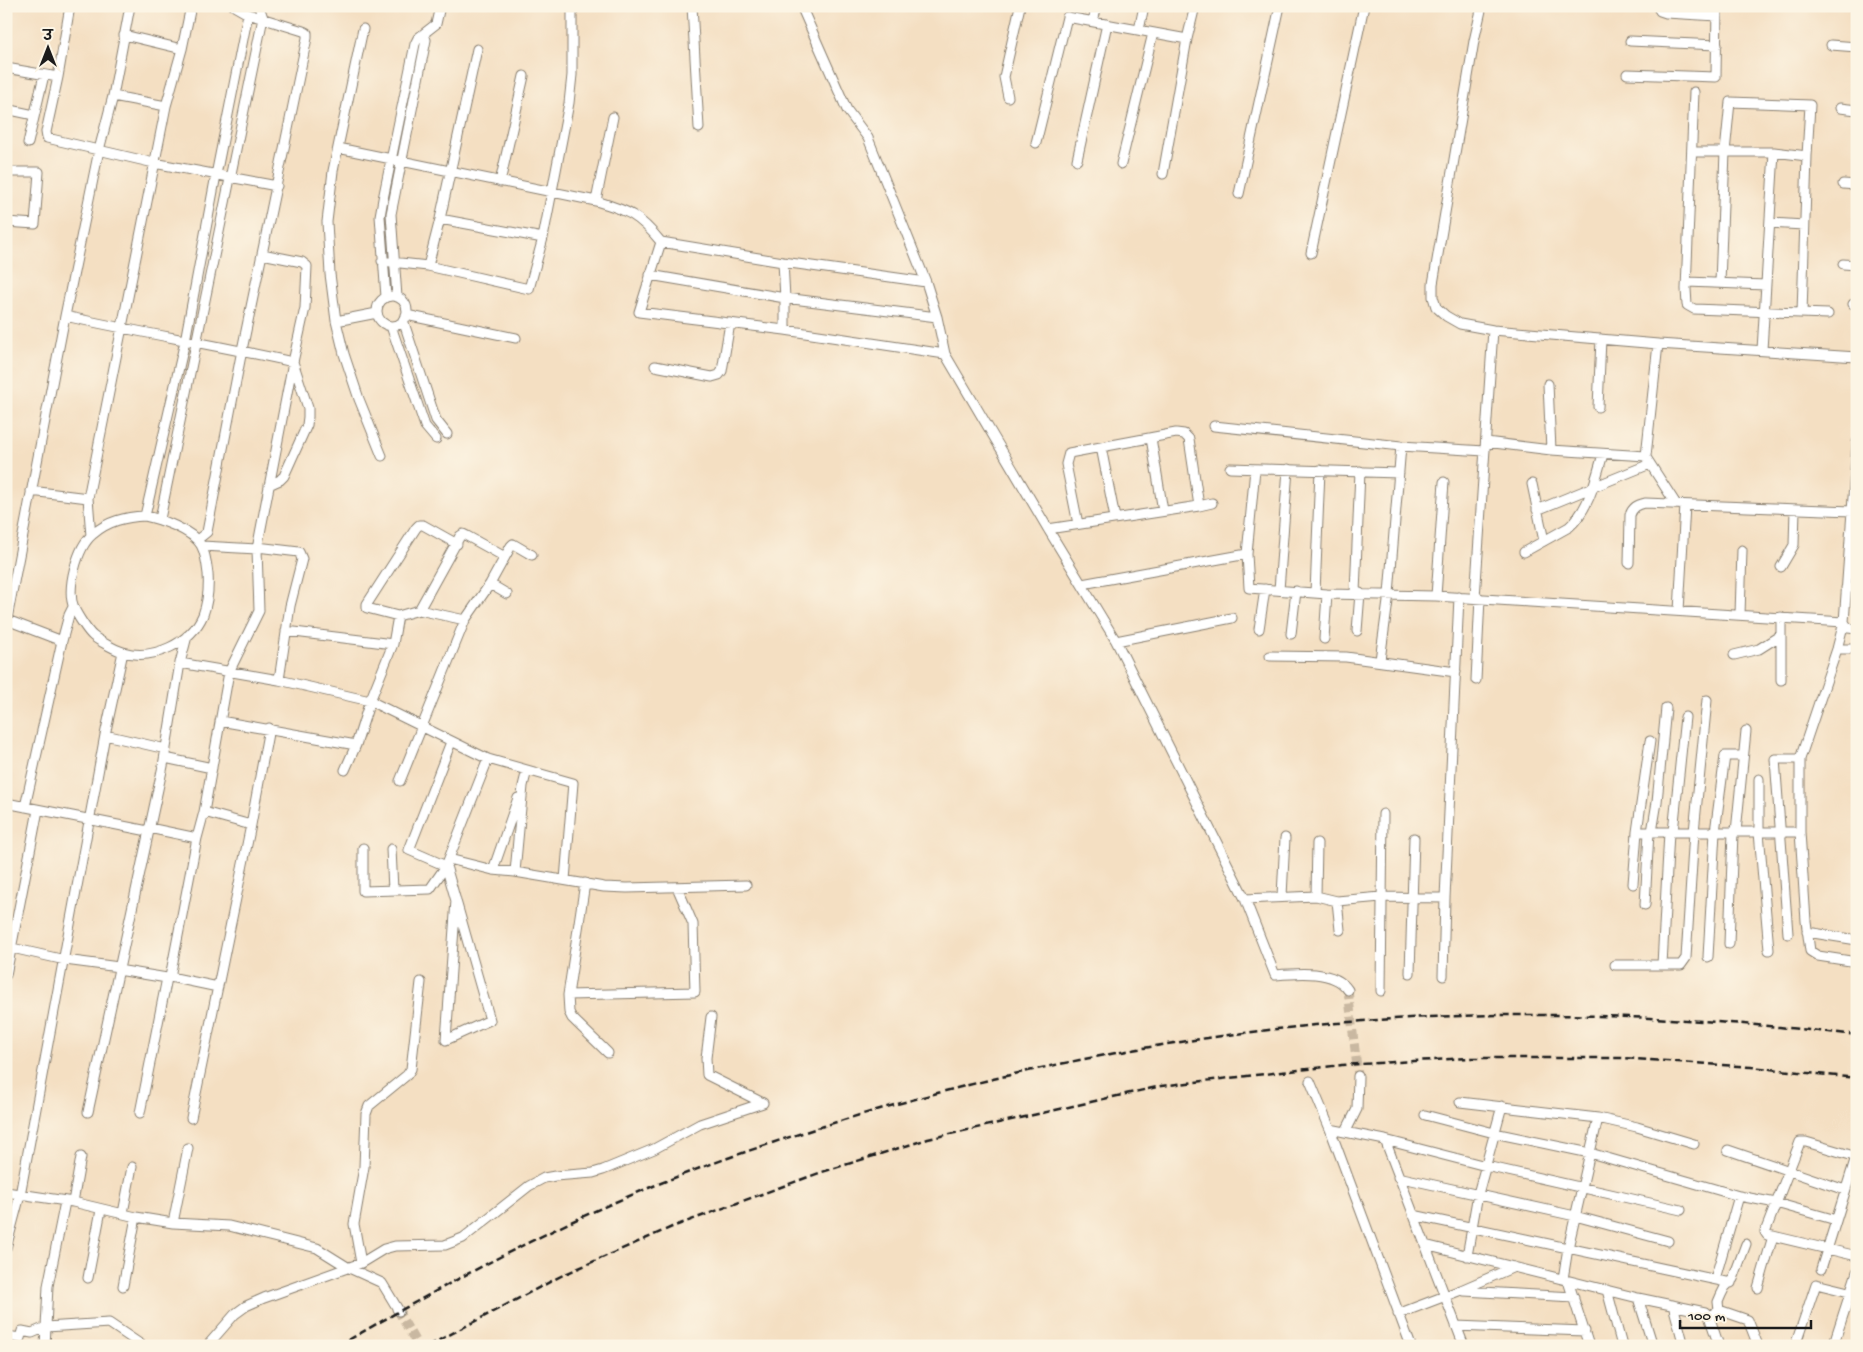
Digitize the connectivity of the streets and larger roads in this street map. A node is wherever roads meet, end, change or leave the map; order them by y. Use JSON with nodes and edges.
{"nodes":[{"id":1,"x":70,"y":6,"type":"edge"},
{"id":2,"x":130,"y":6,"type":"edge"},
{"id":3,"x":191,"y":6,"type":"edge"},
{"id":4,"x":234,"y":6,"type":"edge"},
{"id":5,"x":259,"y":6,"type":"edge"},
{"id":6,"x":440,"y":6,"type":"edge"},
{"id":7,"x":572,"y":6,"type":"edge"},
{"id":8,"x":692,"y":6,"type":"edge"},
{"id":9,"x":800,"y":6,"type":"edge"},
{"id":10,"x":1020,"y":6,"type":"edge"},
{"id":11,"x":1097,"y":6,"type":"edge"},
{"id":12,"x":1144,"y":6,"type":"edge"},
{"id":13,"x":1195,"y":6,"type":"edge"},
{"id":14,"x":1280,"y":6,"type":"edge"},
{"id":15,"x":1364,"y":6,"type":"edge"},
{"id":16,"x":1482,"y":6,"type":"edge"},
{"id":17,"x":1657,"y":6,"type":"edge"},
{"id":18,"x":1852,"y":6,"type":"edge"},
{"id":19,"x":1857,"y":7,"type":"edge"},
{"id":20,"x":1717,"y":11,"type":"edge"},
{"id":21,"x":248,"y":14,"type":"junction"},
{"id":22,"x":263,"y":18,"type":"junction"},
{"id":23,"x":1093,"y":22,"type":"junction"},
{"id":24,"x":1107,"y":24,"type":"junction"},
{"id":25,"x":363,"y":29,"type":"dead end"},
{"id":26,"x":1139,"y":30,"type":"junction"},
{"id":27,"x":1153,"y":33,"type":"junction"},
{"id":28,"x":424,"y":34,"type":"junction"},
{"id":29,"x":124,"y":35,"type":"junction"},
{"id":30,"x":1187,"y":39,"type":"junction"},
{"id":31,"x":1630,"y":41,"type":"dead end"},
{"id":32,"x":1717,"y":44,"type":"junction"},
{"id":33,"x":1831,"y":45,"type":"dead end"},
{"id":34,"x":1857,"y":47,"type":"edge"},
{"id":35,"x":182,"y":49,"type":"junction"},
{"id":36,"x":477,"y":49,"type":"dead end"},
{"id":37,"x":6,"y":68,"type":"edge"},
{"id":38,"x":1627,"y":74,"type":"dead end"},
{"id":39,"x":44,"y":75,"type":"junction"},
{"id":40,"x":524,"y":76,"type":"dead end"},
{"id":41,"x":58,"y":77,"type":"junction"},
{"id":42,"x":1694,"y":92,"type":"dead end"},
{"id":43,"x":113,"y":96,"type":"junction"},
{"id":44,"x":1008,"y":97,"type":"dead end"},
{"id":45,"x":166,"y":106,"type":"junction"},
{"id":46,"x":1840,"y":108,"type":"dead end"},
{"id":47,"x":6,"y":109,"type":"edge"},
{"id":48,"x":1857,"y":110,"type":"edge"},
{"id":49,"x":34,"y":115,"type":"junction"},
{"id":50,"x":613,"y":117,"type":"dead end"},
{"id":51,"x":699,"y":128,"type":"dead end"},
{"id":52,"x":28,"y":143,"type":"dead end"},
{"id":53,"x":1036,"y":143,"type":"dead end"},
{"id":54,"x":338,"y":148,"type":"junction"},
{"id":55,"x":99,"y":150,"type":"junction"},
{"id":56,"x":1693,"y":152,"type":"junction"},
{"id":57,"x":1725,"y":152,"type":"junction"},
{"id":58,"x":1774,"y":152,"type":"junction"},
{"id":59,"x":1807,"y":156,"type":"junction"},
{"id":60,"x":391,"y":157,"type":"junction"},
{"id":61,"x":402,"y":160,"type":"junction"},
{"id":62,"x":1077,"y":160,"type":"dead end"},
{"id":63,"x":154,"y":163,"type":"junction"},
{"id":64,"x":1121,"y":164,"type":"dead end"},
{"id":65,"x":451,"y":171,"type":"junction"},
{"id":66,"x":6,"y":172,"type":"edge"},
{"id":67,"x":1163,"y":174,"type":"dead end"},
{"id":68,"x":216,"y":175,"type":"junction"},
{"id":69,"x":230,"y":177,"type":"junction"},
{"id":70,"x":500,"y":182,"type":"junction"},
{"id":71,"x":1843,"y":184,"type":"dead end"},
{"id":72,"x":1857,"y":185,"type":"edge"},
{"id":73,"x":277,"y":186,"type":"junction"},
{"id":74,"x":551,"y":192,"type":"junction"},
{"id":75,"x":1240,"y":194,"type":"dead end"},
{"id":76,"x":596,"y":201,"type":"junction"},
{"id":77,"x":440,"y":219,"type":"junction"},
{"id":78,"x":6,"y":222,"type":"edge"},
{"id":79,"x":1770,"y":223,"type":"junction"},
{"id":80,"x":1804,"y":225,"type":"junction"},
{"id":81,"x":542,"y":238,"type":"junction"},
{"id":82,"x":661,"y":242,"type":"junction"},
{"id":83,"x":1311,"y":253,"type":"dead end"},
{"id":84,"x":262,"y":254,"type":"junction"},
{"id":85,"x":382,"y":261,"type":"junction"},
{"id":86,"x":393,"y":262,"type":"junction"},
{"id":87,"x":783,"y":262,"type":"junction"},
{"id":88,"x":1842,"y":264,"type":"dead end"},
{"id":89,"x":1857,"y":265,"type":"edge"},
{"id":90,"x":428,"y":266,"type":"junction"},
{"id":91,"x":650,"y":275,"type":"junction"},
{"id":92,"x":926,"y":282,"type":"junction"},
{"id":93,"x":1687,"y":282,"type":"junction"},
{"id":94,"x":1720,"y":283,"type":"junction"},
{"id":95,"x":1766,"y":284,"type":"junction"},
{"id":96,"x":386,"y":297,"type":"junction"},
{"id":97,"x":397,"y":297,"type":"junction"},
{"id":98,"x":785,"y":298,"type":"junction"},
{"id":99,"x":377,"y":312,"type":"junction"},
{"id":100,"x":1764,"y":312,"type":"junction"},
{"id":101,"x":1802,"y":313,"type":"junction"},
{"id":102,"x":1828,"y":314,"type":"dead end"},
{"id":103,"x":65,"y":316,"type":"junction"},
{"id":104,"x":938,"y":317,"type":"junction"},
{"id":105,"x":404,"y":318,"type":"junction"},
{"id":106,"x":336,"y":321,"type":"junction"},
{"id":107,"x":730,"y":323,"type":"junction"},
{"id":108,"x":391,"y":326,"type":"junction"},
{"id":109,"x":123,"y":329,"type":"junction"},
{"id":110,"x":785,"y":330,"type":"junction"},
{"id":111,"x":1493,"y":330,"type":"junction"},
{"id":112,"x":516,"y":338,"type":"dead end"},
{"id":113,"x":1601,"y":339,"type":"junction"},
{"id":114,"x":185,"y":341,"type":"junction"},
{"id":115,"x":196,"y":343,"type":"junction"},
{"id":116,"x":1658,"y":344,"type":"junction"},
{"id":117,"x":242,"y":350,"type":"junction"},
{"id":118,"x":1762,"y":350,"type":"junction"},
{"id":119,"x":945,"y":354,"type":"junction"},
{"id":120,"x":1857,"y":357,"type":"edge"},
{"id":121,"x":292,"y":362,"type":"junction"},
{"id":122,"x":655,"y":366,"type":"dead end"},
{"id":123,"x":1548,"y":384,"type":"dead end"},
{"id":124,"x":1598,"y":407,"type":"dead end"},
{"id":125,"x":1214,"y":426,"type":"dead end"},
{"id":126,"x":447,"y":434,"type":"dead end"},
{"id":127,"x":1151,"y":438,"type":"junction"},
{"id":128,"x":436,"y":439,"type":"dead end"},
{"id":129,"x":1857,"y":442,"type":"edge"},
{"id":130,"x":1401,"y":446,"type":"junction"},
{"id":131,"x":1101,"y":447,"type":"junction"},
{"id":132,"x":1485,"y":447,"type":"junction"},
{"id":133,"x":1552,"y":450,"type":"junction"},
{"id":134,"x":1602,"y":454,"type":"junction"},
{"id":135,"x":382,"y":456,"type":"dead end"},
{"id":136,"x":1648,"y":460,"type":"junction"},
{"id":137,"x":1230,"y":468,"type":"dead end"},
{"id":138,"x":1255,"y":469,"type":"junction"},
{"id":139,"x":1288,"y":470,"type":"junction"},
{"id":140,"x":1320,"y":470,"type":"junction"},
{"id":141,"x":1360,"y":471,"type":"junction"},
{"id":142,"x":1399,"y":472,"type":"junction"},
{"id":143,"x":1444,"y":482,"type":"dead end"},
{"id":144,"x":1532,"y":484,"type":"dead end"},
{"id":145,"x":269,"y":485,"type":"junction"},
{"id":146,"x":1594,"y":488,"type":"junction"},
{"id":147,"x":31,"y":491,"type":"junction"},
{"id":148,"x":88,"y":498,"type":"junction"},
{"id":149,"x":1212,"y":503,"type":"dead end"},
{"id":150,"x":1681,"y":505,"type":"junction"},
{"id":151,"x":1198,"y":506,"type":"junction"},
{"id":152,"x":1853,"y":507,"type":"edge"},
{"id":153,"x":1795,"y":509,"type":"junction"},
{"id":154,"x":1537,"y":510,"type":"junction"},
{"id":155,"x":1163,"y":511,"type":"junction"},
{"id":156,"x":145,"y":516,"type":"junction"},
{"id":157,"x":1115,"y":518,"type":"junction"},
{"id":158,"x":160,"y":519,"type":"junction"},
{"id":159,"x":1078,"y":524,"type":"junction"},
{"id":160,"x":1048,"y":529,"type":"junction"},
{"id":161,"x":91,"y":536,"type":"junction"},
{"id":162,"x":1544,"y":541,"type":"junction"},
{"id":163,"x":200,"y":543,"type":"junction"},
{"id":164,"x":457,"y":544,"type":"junction"},
{"id":165,"x":257,"y":548,"type":"junction"},
{"id":166,"x":1742,"y":550,"type":"dead end"},
{"id":167,"x":1524,"y":552,"type":"dead end"},
{"id":168,"x":1247,"y":554,"type":"junction"},
{"id":169,"x":532,"y":555,"type":"dead end"},
{"id":170,"x":505,"y":557,"type":"junction"},
{"id":171,"x":1629,"y":563,"type":"dead end"},
{"id":172,"x":1852,"y":565,"type":"edge"},
{"id":173,"x":1781,"y":567,"type":"dead end"},
{"id":174,"x":490,"y":584,"type":"junction"},
{"id":175,"x":1082,"y":584,"type":"junction"},
{"id":176,"x":1846,"y":588,"type":"junction"},
{"id":177,"x":1857,"y":588,"type":"edge"},
{"id":178,"x":1264,"y":589,"type":"junction"},
{"id":179,"x":1279,"y":590,"type":"junction"},
{"id":180,"x":1296,"y":591,"type":"junction"},
{"id":181,"x":1314,"y":593,"type":"junction"},
{"id":182,"x":1357,"y":593,"type":"junction"},
{"id":183,"x":507,"y":594,"type":"dead end"},
{"id":184,"x":1327,"y":594,"type":"junction"},
{"id":185,"x":1389,"y":594,"type":"junction"},
{"id":186,"x":1436,"y":596,"type":"junction"},
{"id":187,"x":1459,"y":597,"type":"junction"},
{"id":188,"x":1478,"y":598,"type":"junction"},
{"id":189,"x":73,"y":607,"type":"junction"},
{"id":190,"x":419,"y":610,"type":"junction"},
{"id":191,"x":1679,"y":611,"type":"junction"},
{"id":192,"x":1740,"y":615,"type":"junction"},
{"id":193,"x":398,"y":616,"type":"junction"},
{"id":194,"x":1232,"y":618,"type":"dead end"},
{"id":195,"x":1781,"y":618,"type":"junction"},
{"id":196,"x":465,"y":620,"type":"junction"},
{"id":197,"x":7,"y":622,"type":"edge"},
{"id":198,"x":1844,"y":622,"type":"junction"},
{"id":199,"x":1259,"y":629,"type":"dead end"},
{"id":200,"x":1857,"y":629,"type":"edge"},
{"id":201,"x":286,"y":631,"type":"junction"},
{"id":202,"x":1357,"y":631,"type":"dead end"},
{"id":203,"x":1291,"y":634,"type":"dead end"},
{"id":204,"x":1781,"y":635,"type":"junction"},
{"id":205,"x":187,"y":636,"type":"junction"},
{"id":206,"x":1324,"y":639,"type":"dead end"},
{"id":207,"x":62,"y":640,"type":"junction"},
{"id":208,"x":1116,"y":641,"type":"junction"},
{"id":209,"x":393,"y":644,"type":"junction"},
{"id":210,"x":1837,"y":649,"type":"junction"},
{"id":211,"x":1857,"y":649,"type":"edge"},
{"id":212,"x":123,"y":652,"type":"junction"},
{"id":213,"x":1734,"y":655,"type":"dead end"},
{"id":214,"x":1270,"y":656,"type":"dead end"},
{"id":215,"x":1380,"y":660,"type":"junction"},
{"id":216,"x":180,"y":663,"type":"junction"},
{"id":217,"x":229,"y":672,"type":"junction"},
{"id":218,"x":1456,"y":672,"type":"junction"},
{"id":219,"x":279,"y":680,"type":"junction"},
{"id":220,"x":1476,"y":680,"type":"dead end"},
{"id":221,"x":1781,"y":680,"type":"dead end"},
{"id":222,"x":1707,"y":700,"type":"dead end"},
{"id":223,"x":370,"y":701,"type":"junction"},
{"id":224,"x":1666,"y":708,"type":"dead end"},
{"id":225,"x":1685,"y":717,"type":"dead end"},
{"id":226,"x":220,"y":721,"type":"junction"},
{"id":227,"x":423,"y":725,"type":"junction"},
{"id":228,"x":269,"y":728,"type":"junction"},
{"id":229,"x":1746,"y":731,"type":"dead end"},
{"id":230,"x":105,"y":735,"type":"junction"},
{"id":231,"x":1650,"y":741,"type":"dead end"},
{"id":232,"x":451,"y":742,"type":"junction"},
{"id":233,"x":356,"y":745,"type":"junction"},
{"id":234,"x":166,"y":749,"type":"junction"},
{"id":235,"x":1743,"y":756,"type":"junction"},
{"id":236,"x":165,"y":758,"type":"junction"},
{"id":237,"x":488,"y":759,"type":"junction"},
{"id":238,"x":1800,"y":759,"type":"junction"},
{"id":239,"x":212,"y":768,"type":"junction"},
{"id":240,"x":345,"y":770,"type":"dead end"},
{"id":241,"x":528,"y":770,"type":"junction"},
{"id":242,"x":1759,"y":779,"type":"dead end"},
{"id":243,"x":400,"y":781,"type":"dead end"},
{"id":244,"x":523,"y":786,"type":"junction"},
{"id":245,"x":6,"y":803,"type":"edge"},
{"id":246,"x":25,"y":808,"type":"junction"},
{"id":247,"x":38,"y":810,"type":"junction"},
{"id":248,"x":204,"y":812,"type":"junction"},
{"id":249,"x":1383,"y":814,"type":"dead end"},
{"id":250,"x":90,"y":820,"type":"junction"},
{"id":251,"x":251,"y":825,"type":"junction"},
{"id":252,"x":149,"y":829,"type":"junction"},
{"id":253,"x":1637,"y":832,"type":"junction"},
{"id":254,"x":1650,"y":832,"type":"junction"},
{"id":255,"x":1671,"y":832,"type":"junction"},
{"id":256,"x":1694,"y":832,"type":"junction"},
{"id":257,"x":1715,"y":832,"type":"junction"},
{"id":258,"x":1735,"y":832,"type":"junction"},
{"id":259,"x":1759,"y":832,"type":"junction"},
{"id":260,"x":1779,"y":832,"type":"junction"},
{"id":261,"x":1800,"y":832,"type":"junction"},
{"id":262,"x":197,"y":838,"type":"junction"},
{"id":263,"x":1285,"y":838,"type":"dead end"},
{"id":264,"x":1414,"y":838,"type":"dead end"},
{"id":265,"x":1317,"y":843,"type":"dead end"},
{"id":266,"x":363,"y":848,"type":"dead end"},
{"id":267,"x":391,"y":849,"type":"dead end"},
{"id":268,"x":448,"y":862,"type":"junction"},
{"id":269,"x":493,"y":870,"type":"junction"},
{"id":270,"x":515,"y":872,"type":"junction"},
{"id":271,"x":565,"y":880,"type":"junction"},
{"id":272,"x":585,"y":883,"type":"junction"},
{"id":273,"x":1633,"y":884,"type":"dead end"},
{"id":274,"x":746,"y":885,"type":"dead end"},
{"id":275,"x":677,"y":887,"type":"junction"},
{"id":276,"x":393,"y":890,"type":"junction"},
{"id":277,"x":1282,"y":896,"type":"junction"},
{"id":278,"x":1316,"y":896,"type":"junction"},
{"id":279,"x":1381,"y":897,"type":"junction"},
{"id":280,"x":1412,"y":898,"type":"junction"},
{"id":281,"x":1445,"y":898,"type":"junction"},
{"id":282,"x":1245,"y":899,"type":"junction"},
{"id":283,"x":456,"y":900,"type":"junction"},
{"id":284,"x":1337,"y":901,"type":"junction"},
{"id":285,"x":1645,"y":905,"type":"dead end"},
{"id":286,"x":1340,"y":930,"type":"dead end"},
{"id":287,"x":1807,"y":932,"type":"junction"},
{"id":288,"x":1788,"y":934,"type":"dead end"},
{"id":289,"x":1857,"y":940,"type":"edge"},
{"id":290,"x":1729,"y":944,"type":"dead end"},
{"id":291,"x":12,"y":948,"type":"junction"},
{"id":292,"x":1769,"y":950,"type":"dead end"},
{"id":293,"x":1708,"y":956,"type":"dead end"},
{"id":294,"x":65,"y":960,"type":"junction"},
{"id":295,"x":1857,"y":962,"type":"edge"},
{"id":296,"x":1615,"y":965,"type":"dead end"},
{"id":297,"x":1662,"y":965,"type":"junction"},
{"id":298,"x":119,"y":969,"type":"junction"},
{"id":299,"x":1410,"y":973,"type":"dead end"},
{"id":300,"x":6,"y":975,"type":"edge"},
{"id":301,"x":1443,"y":976,"type":"dead end"},
{"id":302,"x":168,"y":978,"type":"junction"},
{"id":303,"x":421,"y":982,"type":"dead end"},
{"id":304,"x":218,"y":986,"type":"junction"},
{"id":305,"x":1348,"y":990,"type":"dead end"},
{"id":306,"x":1381,"y":991,"type":"dead end"},
{"id":307,"x":568,"y":995,"type":"junction"},
{"id":308,"x":711,"y":1018,"type":"dead end"},
{"id":309,"x":608,"y":1053,"type":"dead end"},
{"id":310,"x":1358,"y":1076,"type":"tunnel mouth"},
{"id":311,"x":1310,"y":1081,"type":"dead end"},
{"id":312,"x":1460,"y":1102,"type":"dead end"},
{"id":313,"x":1502,"y":1106,"type":"junction"},
{"id":314,"x":88,"y":1112,"type":"dead end"},
{"id":315,"x":140,"y":1112,"type":"dead end"},
{"id":316,"x":1425,"y":1115,"type":"dead end"},
{"id":317,"x":191,"y":1118,"type":"dead end"},
{"id":318,"x":1598,"y":1118,"type":"junction"},
{"id":319,"x":1330,"y":1130,"type":"junction"},
{"id":320,"x":1346,"y":1131,"type":"junction"},
{"id":321,"x":1494,"y":1133,"type":"junction"},
{"id":322,"x":1385,"y":1140,"type":"junction"},
{"id":323,"x":1694,"y":1144,"type":"dead end"},
{"id":324,"x":188,"y":1148,"type":"dead end"},
{"id":325,"x":1728,"y":1150,"type":"dead end"},
{"id":326,"x":1590,"y":1153,"type":"junction"},
{"id":327,"x":81,"y":1157,"type":"dead end"},
{"id":328,"x":1856,"y":1157,"type":"edge"},
{"id":329,"x":1486,"y":1166,"type":"junction"},
{"id":330,"x":132,"y":1167,"type":"dead end"},
{"id":331,"x":1788,"y":1171,"type":"junction"},
{"id":332,"x":1398,"y":1177,"type":"junction"},
{"id":333,"x":1582,"y":1188,"type":"junction"},
{"id":334,"x":1846,"y":1190,"type":"junction"},
{"id":335,"x":6,"y":1192,"type":"edge"},
{"id":336,"x":1478,"y":1194,"type":"junction"},
{"id":337,"x":20,"y":1195,"type":"junction"},
{"id":338,"x":1739,"y":1196,"type":"junction"},
{"id":339,"x":69,"y":1202,"type":"junction"},
{"id":340,"x":1776,"y":1203,"type":"junction"},
{"id":341,"x":101,"y":1210,"type":"junction"},
{"id":342,"x":1681,"y":1210,"type":"dead end"},
{"id":343,"x":123,"y":1214,"type":"junction"},
{"id":344,"x":1413,"y":1215,"type":"junction"},
{"id":345,"x":1575,"y":1216,"type":"junction"},
{"id":346,"x":136,"y":1217,"type":"junction"},
{"id":347,"x":1836,"y":1220,"type":"junction"},
{"id":348,"x":173,"y":1223,"type":"junction"},
{"id":349,"x":1472,"y":1228,"type":"junction"},
{"id":350,"x":1773,"y":1236,"type":"junction"},
{"id":351,"x":1668,"y":1241,"type":"dead end"},
{"id":352,"x":1746,"y":1244,"type":"dead end"},
{"id":353,"x":1425,"y":1245,"type":"junction"},
{"id":354,"x":6,"y":1248,"type":"edge"},
{"id":355,"x":1568,"y":1248,"type":"junction"},
{"id":356,"x":1827,"y":1248,"type":"junction"},
{"id":357,"x":1467,"y":1256,"type":"junction"},
{"id":358,"x":1857,"y":1256,"type":"edge"},
{"id":359,"x":361,"y":1263,"type":"junction"},
{"id":360,"x":1514,"y":1267,"type":"junction"},
{"id":361,"x":349,"y":1268,"type":"junction"},
{"id":362,"x":1821,"y":1269,"type":"dead end"},
{"id":363,"x":1857,"y":1272,"type":"edge"},
{"id":364,"x":88,"y":1278,"type":"dead end"},
{"id":365,"x":1715,"y":1279,"type":"junction"},
{"id":366,"x":1566,"y":1280,"type":"junction"},
{"id":367,"x":1731,"y":1282,"type":"junction"},
{"id":368,"x":123,"y":1286,"type":"dead end"},
{"id":369,"x":1758,"y":1288,"type":"dead end"},
{"id":370,"x":1461,"y":1290,"type":"junction"},
{"id":371,"x":1606,"y":1290,"type":"junction"},
{"id":372,"x":1853,"y":1293,"type":"edge"},
{"id":373,"x":1445,"y":1297,"type":"junction"},
{"id":374,"x":1574,"y":1297,"type":"junction"},
{"id":375,"x":1638,"y":1298,"type":"junction"},
{"id":376,"x":1674,"y":1305,"type":"junction"},
{"id":377,"x":397,"y":1308,"type":"tunnel mouth"},
{"id":378,"x":1719,"y":1310,"type":"junction"},
{"id":379,"x":1398,"y":1314,"type":"junction"},
{"id":380,"x":1710,"y":1316,"type":"junction"},
{"id":381,"x":1456,"y":1326,"type":"junction"},
{"id":382,"x":46,"y":1327,"type":"junction"},
{"id":383,"x":1585,"y":1331,"type":"junction"},
{"id":384,"x":6,"y":1337,"type":"edge"},
{"id":385,"x":1757,"y":1343,"type":"dead end"},
{"id":386,"x":45,"y":1346,"type":"edge"},
{"id":387,"x":142,"y":1346,"type":"edge"},
{"id":388,"x":208,"y":1346,"type":"edge"},
{"id":389,"x":1411,"y":1346,"type":"edge"},
{"id":390,"x":1464,"y":1346,"type":"edge"},
{"id":391,"x":1589,"y":1346,"type":"edge"},
{"id":392,"x":1622,"y":1346,"type":"edge"},
{"id":393,"x":1653,"y":1346,"type":"edge"},
{"id":394,"x":1684,"y":1346,"type":"edge"},
{"id":395,"x":1719,"y":1346,"type":"edge"},
{"id":396,"x":1796,"y":1346,"type":"edge"},
{"id":397,"x":1833,"y":1346,"type":"edge"}],
"edges":[{"from":1,"to":41,"type":"street"},
{"from":2,"to":29,"type":"street"},
{"from":3,"to":35,"type":"street"},
{"from":4,"to":21,"type":"street"},
{"from":5,"to":22,"type":"street"},
{"from":6,"to":28,"type":"street"},
{"from":7,"to":74,"type":"street"},
{"from":8,"to":51,"type":"street"},
{"from":9,"to":92,"type":"street"},
{"from":10,"to":44,"type":"street"},
{"from":11,"to":23,"type":"street"},
{"from":12,"to":26,"type":"street"},
{"from":13,"to":30,"type":"street"},
{"from":14,"to":75,"type":"street"},
{"from":15,"to":83,"type":"street"},
{"from":16,"to":111,"type":"street"},
{"from":17,"to":20,"type":"street"},
{"from":18,"to":19,"type":"street"},
{"from":20,"to":32,"type":"street"},
{"from":21,"to":22,"type":"street"},
{"from":21,"to":68,"type":"street"},
{"from":22,"to":69,"type":"street"},
{"from":22,"to":73,"type":"street"},
{"from":23,"to":24,"type":"street"},
{"from":23,"to":53,"type":"street"},
{"from":24,"to":26,"type":"street"},
{"from":24,"to":62,"type":"street"},
{"from":25,"to":54,"type":"street"},
{"from":26,"to":27,"type":"street"},
{"from":27,"to":30,"type":"street"},
{"from":27,"to":64,"type":"street"},
{"from":28,"to":60,"type":"street"},
{"from":28,"to":61,"type":"street"},
{"from":29,"to":35,"type":"street"},
{"from":29,"to":43,"type":"street"},
{"from":30,"to":67,"type":"street"},
{"from":31,"to":32,"type":"street"},
{"from":32,"to":38,"type":"street"},
{"from":33,"to":34,"type":"street"},
{"from":35,"to":45,"type":"street"},
{"from":36,"to":65,"type":"street"},
{"from":37,"to":39,"type":"street"},
{"from":39,"to":41,"type":"street"},
{"from":39,"to":49,"type":"street"},
{"from":40,"to":70,"type":"street"},
{"from":41,"to":55,"type":"street"},
{"from":42,"to":56,"type":"street"},
{"from":43,"to":45,"type":"street"},
{"from":43,"to":55,"type":"street"},
{"from":45,"to":63,"type":"street"},
{"from":46,"to":48,"type":"street"},
{"from":47,"to":49,"type":"street"},
{"from":49,"to":52,"type":"street"},
{"from":50,"to":76,"type":"street"},
{"from":54,"to":60,"type":"street"},
{"from":54,"to":106,"type":"street"},
{"from":55,"to":63,"type":"street"},
{"from":55,"to":103,"type":"street"},
{"from":56,"to":57,"type":"street"},
{"from":56,"to":93,"type":"street"},
{"from":57,"to":58,"type":"street"},
{"from":57,"to":59,"type":"street"},
{"from":57,"to":94,"type":"street"},
{"from":58,"to":59,"type":"street"},
{"from":58,"to":79,"type":"street"},
{"from":59,"to":80,"type":"street"},
{"from":60,"to":61,"type":"street"},
{"from":60,"to":85,"type":"street"},
{"from":61,"to":65,"type":"street"},
{"from":61,"to":86,"type":"street"},
{"from":63,"to":68,"type":"street"},
{"from":63,"to":109,"type":"street"},
{"from":65,"to":70,"type":"street"},
{"from":65,"to":77,"type":"street"},
{"from":66,"to":78,"type":"street"},
{"from":68,"to":69,"type":"street"},
{"from":68,"to":114,"type":"street"},
{"from":69,"to":73,"type":"street"},
{"from":69,"to":115,"type":"street"},
{"from":70,"to":74,"type":"street"},
{"from":71,"to":72,"type":"street"},
{"from":73,"to":84,"type":"street"},
{"from":74,"to":76,"type":"street"},
{"from":74,"to":81,"type":"street"},
{"from":76,"to":82,"type":"street"},
{"from":77,"to":81,"type":"street"},
{"from":77,"to":90,"type":"street"},
{"from":79,"to":80,"type":"street"},
{"from":79,"to":95,"type":"street"},
{"from":80,"to":101,"type":"street"},
{"from":81,"to":90,"type":"street"},
{"from":82,"to":87,"type":"street"},
{"from":82,"to":91,"type":"street"},
{"from":84,"to":117,"type":"street"},
{"from":84,"to":121,"type":"street"},
{"from":85,"to":86,"type":"street"},
{"from":85,"to":96,"type":"street"},
{"from":86,"to":90,"type":"street"},
{"from":86,"to":97,"type":"street"},
{"from":87,"to":92,"type":"street"},
{"from":87,"to":98,"type":"street"},
{"from":88,"to":89,"type":"street"},
{"from":91,"to":98,"type":"street"},
{"from":91,"to":107,"type":"street"},
{"from":92,"to":104,"type":"street"},
{"from":93,"to":94,"type":"street"},
{"from":93,"to":100,"type":"street"},
{"from":94,"to":95,"type":"street"},
{"from":95,"to":100,"type":"street"},
{"from":96,"to":97,"type":"street"},
{"from":96,"to":99,"type":"street"},
{"from":97,"to":105,"type":"street"},
{"from":98,"to":104,"type":"street"},
{"from":98,"to":110,"type":"street"},
{"from":99,"to":106,"type":"street"},
{"from":99,"to":108,"type":"street"},
{"from":100,"to":101,"type":"street"},
{"from":100,"to":118,"type":"street"},
{"from":101,"to":102,"type":"street"},
{"from":103,"to":109,"type":"street"},
{"from":103,"to":147,"type":"street"},
{"from":104,"to":119,"type":"street"},
{"from":105,"to":108,"type":"street"},
{"from":105,"to":112,"type":"street"},
{"from":105,"to":126,"type":"street"},
{"from":106,"to":135,"type":"street"},
{"from":107,"to":110,"type":"street"},
{"from":107,"to":122,"type":"street"},
{"from":108,"to":128,"type":"street"},
{"from":109,"to":114,"type":"street"},
{"from":109,"to":148,"type":"street"},
{"from":110,"to":119,"type":"street"},
{"from":111,"to":113,"type":"street"},
{"from":111,"to":132,"type":"street"},
{"from":113,"to":116,"type":"street"},
{"from":113,"to":124,"type":"street"},
{"from":114,"to":115,"type":"street"},
{"from":114,"to":156,"type":"street"},
{"from":115,"to":117,"type":"street"},
{"from":115,"to":158,"type":"street"},
{"from":116,"to":118,"type":"street"},
{"from":116,"to":136,"type":"street"},
{"from":117,"to":121,"type":"street"},
{"from":117,"to":163,"type":"street"},
{"from":118,"to":120,"type":"street"},
{"from":119,"to":160,"type":"street"},
{"from":121,"to":145,"type":"street"},
{"from":121,"to":145,"type":"street"},
{"from":123,"to":133,"type":"street"},
{"from":125,"to":130,"type":"street"},
{"from":127,"to":131,"type":"street"},
{"from":127,"to":151,"type":"street"},
{"from":127,"to":155,"type":"street"},
{"from":129,"to":152,"type":"street"},
{"from":130,"to":132,"type":"street"},
{"from":130,"to":142,"type":"street"},
{"from":131,"to":157,"type":"street"},
{"from":131,"to":159,"type":"street"},
{"from":132,"to":133,"type":"street"},
{"from":132,"to":188,"type":"street"},
{"from":133,"to":134,"type":"street"},
{"from":134,"to":136,"type":"street"},
{"from":134,"to":146,"type":"street"},
{"from":136,"to":146,"type":"street"},
{"from":136,"to":150,"type":"street"},
{"from":137,"to":138,"type":"street"},
{"from":138,"to":139,"type":"street"},
{"from":138,"to":168,"type":"street"},
{"from":139,"to":140,"type":"street"},
{"from":139,"to":179,"type":"street"},
{"from":140,"to":141,"type":"street"},
{"from":140,"to":181,"type":"street"},
{"from":141,"to":142,"type":"street"},
{"from":141,"to":182,"type":"street"},
{"from":142,"to":185,"type":"street"},
{"from":143,"to":186,"type":"street"},
{"from":144,"to":154,"type":"street"},
{"from":145,"to":165,"type":"street"},
{"from":146,"to":154,"type":"street"},
{"from":146,"to":162,"type":"street"},
{"from":147,"to":148,"type":"street"},
{"from":147,"to":197,"type":"street"},
{"from":148,"to":161,"type":"street"},
{"from":149,"to":151,"type":"street"},
{"from":150,"to":153,"type":"street"},
{"from":150,"to":171,"type":"street"},
{"from":150,"to":191,"type":"street"},
{"from":151,"to":155,"type":"street"},
{"from":152,"to":153,"type":"street"},
{"from":152,"to":172,"type":"street"},
{"from":153,"to":173,"type":"street"},
{"from":154,"to":162,"type":"street"},
{"from":155,"to":157,"type":"street"},
{"from":156,"to":158,"type":"street"},
{"from":156,"to":161,"type":"street"},
{"from":157,"to":159,"type":"street"},
{"from":158,"to":163,"type":"street"},
{"from":159,"to":160,"type":"street"},
{"from":160,"to":175,"type":"street"},
{"from":161,"to":189,"type":"street"},
{"from":162,"to":167,"type":"street"},
{"from":163,"to":165,"type":"street"},
{"from":163,"to":205,"type":"street"},
{"from":164,"to":170,"type":"street"},
{"from":164,"to":190,"type":"street"},
{"from":164,"to":193,"type":"street"},
{"from":165,"to":201,"type":"street"},
{"from":165,"to":217,"type":"street"},
{"from":166,"to":192,"type":"street"},
{"from":168,"to":175,"type":"street"},
{"from":168,"to":178,"type":"street"},
{"from":169,"to":170,"type":"street"},
{"from":170,"to":174,"type":"street"},
{"from":172,"to":176,"type":"street"},
{"from":174,"to":183,"type":"street"},
{"from":174,"to":196,"type":"street"},
{"from":175,"to":208,"type":"street"},
{"from":176,"to":177,"type":"street"},
{"from":176,"to":198,"type":"street"},
{"from":178,"to":179,"type":"street"},
{"from":178,"to":199,"type":"street"},
{"from":179,"to":180,"type":"street"},
{"from":180,"to":181,"type":"street"},
{"from":180,"to":203,"type":"street"},
{"from":181,"to":184,"type":"street"},
{"from":182,"to":184,"type":"street"},
{"from":182,"to":185,"type":"street"},
{"from":182,"to":202,"type":"street"},
{"from":184,"to":206,"type":"street"},
{"from":185,"to":186,"type":"street"},
{"from":185,"to":215,"type":"street"},
{"from":186,"to":187,"type":"street"},
{"from":187,"to":188,"type":"street"},
{"from":187,"to":218,"type":"street"},
{"from":188,"to":191,"type":"street"},
{"from":188,"to":220,"type":"street"},
{"from":189,"to":207,"type":"street"},
{"from":189,"to":212,"type":"street"},
{"from":190,"to":193,"type":"street"},
{"from":190,"to":196,"type":"street"},
{"from":191,"to":192,"type":"street"},
{"from":192,"to":195,"type":"street"},
{"from":193,"to":209,"type":"street"},
{"from":194,"to":208,"type":"street"},
{"from":195,"to":198,"type":"street"},
{"from":195,"to":204,"type":"street"},
{"from":196,"to":227,"type":"street"},
{"from":197,"to":207,"type":"street"},
{"from":198,"to":200,"type":"street"},
{"from":198,"to":210,"type":"street"},
{"from":201,"to":209,"type":"street"},
{"from":201,"to":219,"type":"street"},
{"from":204,"to":213,"type":"street"},
{"from":204,"to":221,"type":"street"},
{"from":205,"to":212,"type":"street"},
{"from":205,"to":216,"type":"street"},
{"from":207,"to":246,"type":"street"},
{"from":208,"to":282,"type":"street"},
{"from":209,"to":223,"type":"street"},
{"from":210,"to":211,"type":"street"},
{"from":210,"to":238,"type":"street"},
{"from":212,"to":230,"type":"street"},
{"from":214,"to":215,"type":"street"},
{"from":215,"to":218,"type":"street"},
{"from":216,"to":217,"type":"street"},
{"from":216,"to":234,"type":"street"},
{"from":217,"to":219,"type":"street"},
{"from":217,"to":226,"type":"street"},
{"from":218,"to":281,"type":"street"},
{"from":219,"to":223,"type":"street"},
{"from":222,"to":256,"type":"street"},
{"from":223,"to":227,"type":"street"},
{"from":223,"to":233,"type":"street"},
{"from":224,"to":254,"type":"street"},
{"from":225,"to":255,"type":"street"},
{"from":226,"to":228,"type":"street"},
{"from":226,"to":239,"type":"street"},
{"from":227,"to":232,"type":"street"},
{"from":227,"to":243,"type":"street"},
{"from":228,"to":233,"type":"street"},
{"from":228,"to":251,"type":"street"},
{"from":229,"to":235,"type":"street"},
{"from":230,"to":234,"type":"street"},
{"from":230,"to":250,"type":"street"},
{"from":231,"to":253,"type":"street"},
{"from":232,"to":237,"type":"street"},
{"from":232,"to":268,"type":"street"},
{"from":233,"to":240,"type":"street"},
{"from":234,"to":236,"type":"street"},
{"from":235,"to":257,"type":"street"},
{"from":235,"to":258,"type":"street"},
{"from":236,"to":239,"type":"street"},
{"from":236,"to":252,"type":"street"},
{"from":237,"to":241,"type":"street"},
{"from":237,"to":268,"type":"street"},
{"from":238,"to":260,"type":"street"},
{"from":238,"to":261,"type":"street"},
{"from":239,"to":248,"type":"street"},
{"from":241,"to":244,"type":"street"},
{"from":241,"to":271,"type":"street"},
{"from":242,"to":259,"type":"street"},
{"from":244,"to":269,"type":"street"},
{"from":244,"to":270,"type":"street"},
{"from":245,"to":246,"type":"street"},
{"from":246,"to":247,"type":"street"},
{"from":247,"to":250,"type":"street"},
{"from":247,"to":291,"type":"street"},
{"from":248,"to":251,"type":"street"},
{"from":248,"to":262,"type":"street"},
{"from":249,"to":279,"type":"street"},
{"from":250,"to":252,"type":"street"},
{"from":250,"to":294,"type":"street"},
{"from":251,"to":304,"type":"street"},
{"from":252,"to":262,"type":"street"},
{"from":252,"to":298,"type":"street"},
{"from":253,"to":254,"type":"street"},
{"from":253,"to":273,"type":"street"},
{"from":254,"to":255,"type":"street"},
{"from":254,"to":285,"type":"street"},
{"from":255,"to":256,"type":"street"},
{"from":255,"to":297,"type":"street"},
{"from":256,"to":257,"type":"street"},
{"from":256,"to":297,"type":"street"},
{"from":257,"to":258,"type":"street"},
{"from":257,"to":293,"type":"street"},
{"from":258,"to":259,"type":"street"},
{"from":258,"to":290,"type":"street"},
{"from":259,"to":260,"type":"street"},
{"from":259,"to":292,"type":"street"},
{"from":260,"to":261,"type":"street"},
{"from":260,"to":288,"type":"street"},
{"from":261,"to":287,"type":"street"},
{"from":262,"to":302,"type":"street"},
{"from":263,"to":277,"type":"street"},
{"from":264,"to":280,"type":"street"},
{"from":265,"to":278,"type":"street"},
{"from":266,"to":276,"type":"street"},
{"from":267,"to":276,"type":"street"},
{"from":268,"to":269,"type":"street"},
{"from":268,"to":276,"type":"street"},
{"from":268,"to":283,"type":"street"},
{"from":269,"to":270,"type":"street"},
{"from":270,"to":271,"type":"street"},
{"from":271,"to":272,"type":"street"},
{"from":272,"to":275,"type":"street"},
{"from":272,"to":307,"type":"street"},
{"from":274,"to":275,"type":"street"},
{"from":275,"to":307,"type":"street"},
{"from":277,"to":278,"type":"street"},
{"from":277,"to":282,"type":"street"},
{"from":278,"to":284,"type":"street"},
{"from":279,"to":280,"type":"street"},
{"from":279,"to":284,"type":"street"},
{"from":279,"to":306,"type":"street"},
{"from":280,"to":281,"type":"street"},
{"from":280,"to":299,"type":"street"},
{"from":281,"to":301,"type":"street"},
{"from":282,"to":305,"type":"street"},
{"from":283,"to":283,"type":"street"},
{"from":284,"to":286,"type":"street"},
{"from":287,"to":289,"type":"street"},
{"from":287,"to":295,"type":"street"},
{"from":291,"to":294,"type":"street"},
{"from":291,"to":300,"type":"street"},
{"from":294,"to":298,"type":"street"},
{"from":294,"to":337,"type":"street"},
{"from":296,"to":297,"type":"street"},
{"from":298,"to":302,"type":"street"},
{"from":298,"to":314,"type":"street"},
{"from":302,"to":304,"type":"street"},
{"from":302,"to":315,"type":"street"},
{"from":303,"to":359,"type":"street"},
{"from":304,"to":317,"type":"street"},
{"from":307,"to":309,"type":"street"},
{"from":308,"to":359,"type":"street"},
{"from":310,"to":320,"type":"street"},
{"from":311,"to":319,"type":"street"},
{"from":312,"to":313,"type":"street"},
{"from":313,"to":318,"type":"street"},
{"from":313,"to":321,"type":"street"},
{"from":316,"to":321,"type":"street"},
{"from":318,"to":323,"type":"street"},
{"from":318,"to":326,"type":"street"},
{"from":319,"to":320,"type":"street"},
{"from":319,"to":379,"type":"street"},
{"from":320,"to":322,"type":"street"},
{"from":321,"to":326,"type":"street"},
{"from":321,"to":329,"type":"street"},
{"from":322,"to":329,"type":"street"},
{"from":322,"to":332,"type":"street"},
{"from":324,"to":348,"type":"street"},
{"from":325,"to":331,"type":"street"},
{"from":326,"to":333,"type":"street"},
{"from":326,"to":338,"type":"street"},
{"from":327,"to":339,"type":"street"},
{"from":328,"to":331,"type":"street"},
{"from":328,"to":334,"type":"street"},
{"from":329,"to":333,"type":"street"},
{"from":329,"to":336,"type":"street"},
{"from":330,"to":343,"type":"street"},
{"from":331,"to":334,"type":"street"},
{"from":331,"to":340,"type":"street"},
{"from":332,"to":336,"type":"street"},
{"from":332,"to":344,"type":"street"},
{"from":333,"to":342,"type":"street"},
{"from":333,"to":345,"type":"street"},
{"from":334,"to":347,"type":"street"},
{"from":335,"to":337,"type":"street"},
{"from":336,"to":345,"type":"street"},
{"from":336,"to":349,"type":"street"},
{"from":337,"to":339,"type":"street"},
{"from":337,"to":354,"type":"street"},
{"from":338,"to":340,"type":"street"},
{"from":338,"to":365,"type":"street"},
{"from":339,"to":341,"type":"street"},
{"from":339,"to":382,"type":"street"},
{"from":340,"to":347,"type":"street"},
{"from":340,"to":350,"type":"street"},
{"from":341,"to":343,"type":"street"},
{"from":341,"to":364,"type":"street"},
{"from":343,"to":346,"type":"street"},
{"from":344,"to":349,"type":"street"},
{"from":344,"to":353,"type":"street"},
{"from":345,"to":351,"type":"street"},
{"from":345,"to":355,"type":"street"},
{"from":346,"to":348,"type":"street"},
{"from":346,"to":368,"type":"street"},
{"from":347,"to":356,"type":"street"},
{"from":348,"to":361,"type":"street"},
{"from":349,"to":355,"type":"street"},
{"from":349,"to":357,"type":"street"},
{"from":350,"to":356,"type":"street"},
{"from":350,"to":369,"type":"street"},
{"from":352,"to":367,"type":"street"},
{"from":353,"to":357,"type":"street"},
{"from":353,"to":373,"type":"street"},
{"from":355,"to":365,"type":"street"},
{"from":355,"to":366,"type":"street"},
{"from":356,"to":358,"type":"street"},
{"from":356,"to":362,"type":"street"},
{"from":357,"to":360,"type":"street"},
{"from":359,"to":361,"type":"street"},
{"from":360,"to":366,"type":"street"},
{"from":360,"to":370,"type":"street"},
{"from":361,"to":377,"type":"street"},
{"from":361,"to":388,"type":"street"},
{"from":363,"to":372,"type":"street"},
{"from":365,"to":367,"type":"street"},
{"from":366,"to":371,"type":"street"},
{"from":366,"to":374,"type":"street"},
{"from":367,"to":378,"type":"street"},
{"from":370,"to":373,"type":"street"},
{"from":370,"to":374,"type":"street"},
{"from":371,"to":375,"type":"street"},
{"from":371,"to":392,"type":"street"},
{"from":372,"to":396,"type":"street"},
{"from":372,"to":397,"type":"street"},
{"from":373,"to":379,"type":"street"},
{"from":373,"to":381,"type":"street"},
{"from":374,"to":383,"type":"street"},
{"from":375,"to":376,"type":"street"},
{"from":375,"to":393,"type":"street"},
{"from":376,"to":380,"type":"street"},
{"from":376,"to":394,"type":"street"},
{"from":378,"to":380,"type":"street"},
{"from":378,"to":385,"type":"street"},
{"from":379,"to":389,"type":"street"},
{"from":380,"to":395,"type":"street"},
{"from":381,"to":383,"type":"street"},
{"from":381,"to":390,"type":"street"},
{"from":382,"to":384,"type":"street"},
{"from":382,"to":386,"type":"street"},
{"from":382,"to":387,"type":"street"},
{"from":383,"to":391,"type":"street"}]}
